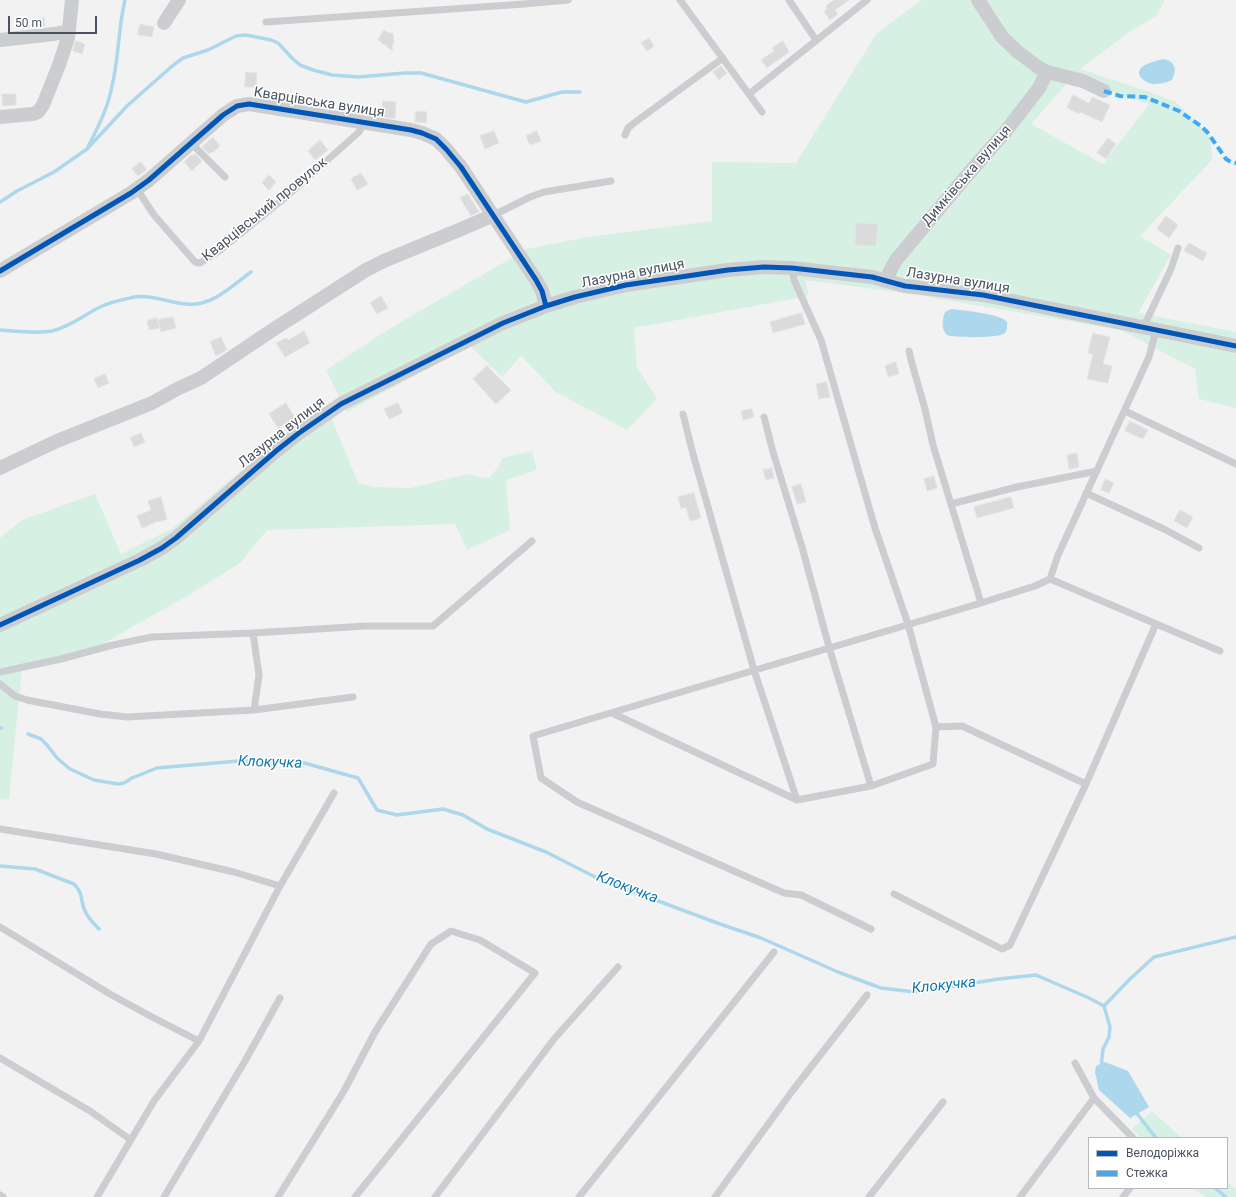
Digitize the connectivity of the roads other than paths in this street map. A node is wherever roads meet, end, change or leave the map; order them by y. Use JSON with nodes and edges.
{"nodes":[{"id":1,"x":72,"y":0,"type":"edge"},
{"id":2,"x":179,"y":0,"type":"edge"},
{"id":3,"x":568,"y":0,"type":"edge"},
{"id":4,"x":680,"y":0,"type":"edge"},
{"id":5,"x":789,"y":0,"type":"edge"},
{"id":6,"x":867,"y":0,"type":"edge"},
{"id":7,"x":978,"y":0,"type":"edge"},
{"id":8,"x":266,"y":22,"type":"dead end"},
{"id":9,"x":164,"y":23,"type":"dead end"},
{"id":10,"x":69,"y":31,"type":"junction"},
{"id":11,"x":0,"y":40,"type":"edge"},
{"id":12,"x":816,"y":40,"type":"junction"},
{"id":13,"x":723,"y":58,"type":"junction"},
{"id":14,"x":1047,"y":72,"type":"junction"},
{"id":15,"x":1104,"y":91,"type":"dead end"},
{"id":16,"x":749,"y":94,"type":"junction"},
{"id":17,"x":762,"y":112,"type":"dead end"},
{"id":18,"x":0,"y":117,"type":"edge"},
{"id":19,"x":365,"y":122,"type":"junction"},
{"id":20,"x":625,"y":135,"type":"dead end"},
{"id":21,"x":191,"y":143,"type":"junction"},
{"id":22,"x":226,"y":177,"type":"dead end"},
{"id":23,"x":611,"y":181,"type":"dead end"},
{"id":24,"x":137,"y":189,"type":"junction"},
{"id":25,"x":494,"y":215,"type":"junction"},
{"id":26,"x":1178,"y":248,"type":"dead end"},
{"id":27,"x":792,"y":268,"type":"junction"},
{"id":28,"x":0,"y":271,"type":"edge"},
{"id":29,"x":887,"y":280,"type":"junction"},
{"id":30,"x":546,"y":306,"type":"junction"},
{"id":31,"x":1150,"y":329,"type":"junction"},
{"id":32,"x":1236,"y":346,"type":"edge"},
{"id":33,"x":909,"y":350,"type":"dead end"},
{"id":34,"x":1125,"y":411,"type":"junction"},
{"id":35,"x":683,"y":414,"type":"dead end"},
{"id":36,"x":764,"y":417,"type":"dead end"},
{"id":37,"x":1236,"y":464,"type":"edge"},
{"id":38,"x":0,"y":468,"type":"edge"},
{"id":39,"x":1097,"y":471,"type":"junction"},
{"id":40,"x":1086,"y":493,"type":"junction"},
{"id":41,"x":951,"y":504,"type":"junction"},
{"id":42,"x":532,"y":542,"type":"dead end"},
{"id":43,"x":1199,"y":548,"type":"dead end"},
{"id":44,"x":1050,"y":579,"type":"junction"},
{"id":45,"x":981,"y":603,"type":"junction"},
{"id":46,"x":908,"y":624,"type":"junction"},
{"id":47,"x":1156,"y":624,"type":"junction"},
{"id":48,"x":0,"y":625,"type":"edge"},
{"id":49,"x":253,"y":633,"type":"junction"},
{"id":50,"x":829,"y":648,"type":"junction"},
{"id":51,"x":1220,"y":651,"type":"dead end"},
{"id":52,"x":754,"y":670,"type":"junction"},
{"id":53,"x":0,"y":672,"type":"edge"},
{"id":54,"x":0,"y":684,"type":"edge"},
{"id":55,"x":353,"y":698,"type":"dead end"},
{"id":56,"x":254,"y":710,"type":"junction"},
{"id":57,"x":612,"y":713,"type":"junction"},
{"id":58,"x":936,"y":727,"type":"junction"},
{"id":59,"x":1086,"y":784,"type":"junction"},
{"id":60,"x":871,"y":786,"type":"junction"},
{"id":61,"x":334,"y":793,"type":"dead end"},
{"id":62,"x":797,"y":800,"type":"junction"},
{"id":63,"x":0,"y":829,"type":"edge"},
{"id":64,"x":280,"y":886,"type":"junction"},
{"id":65,"x":894,"y":894,"type":"dead end"},
{"id":66,"x":0,"y":927,"type":"edge"},
{"id":67,"x":870,"y":929,"type":"dead end"},
{"id":68,"x":774,"y":952,"type":"dead end"},
{"id":69,"x":618,"y":967,"type":"dead end"},
{"id":70,"x":868,"y":995,"type":"dead end"},
{"id":71,"x":280,"y":998,"type":"dead end"},
{"id":72,"x":199,"y":1041,"type":"junction"},
{"id":73,"x":0,"y":1058,"type":"edge"},
{"id":74,"x":1076,"y":1063,"type":"dead end"},
{"id":75,"x":1094,"y":1098,"type":"junction"},
{"id":76,"x":943,"y":1102,"type":"dead end"},
{"id":77,"x":1132,"y":1137,"type":"edge"},
{"id":78,"x":131,"y":1140,"type":"junction"},
{"id":79,"x":1129,"y":1189,"type":"edge"},
{"id":80,"x":0,"y":1195,"type":"edge"},
{"id":81,"x":3,"y":1197,"type":"edge"},
{"id":82,"x":97,"y":1197,"type":"edge"},
{"id":83,"x":164,"y":1197,"type":"edge"},
{"id":84,"x":278,"y":1197,"type":"edge"},
{"id":85,"x":355,"y":1197,"type":"edge"},
{"id":86,"x":436,"y":1197,"type":"edge"},
{"id":87,"x":579,"y":1197,"type":"edge"},
{"id":88,"x":714,"y":1197,"type":"edge"},
{"id":89,"x":869,"y":1197,"type":"edge"},
{"id":90,"x":1020,"y":1197,"type":"edge"},
{"id":91,"x":1123,"y":1197,"type":"edge"}],
"edges":[{"from":1,"to":10,"type":"street"},
{"from":2,"to":9,"type":"street"},
{"from":3,"to":8,"type":"lane"},
{"from":4,"to":13,"type":"lane"},
{"from":5,"to":12,"type":"lane"},
{"from":6,"to":12,"type":"lane"},
{"from":7,"to":14,"type":"street"},
{"from":10,"to":11,"type":"street"},
{"from":10,"to":18,"type":"street"},
{"from":12,"to":16,"type":"lane"},
{"from":13,"to":16,"type":"lane"},
{"from":13,"to":20,"type":"lane"},
{"from":14,"to":15,"type":"street"},
{"from":14,"to":29,"type":"street","name":"Димківська вулиця"},
{"from":16,"to":17,"type":"lane"},
{"from":19,"to":21,"type":"street","name":"Кварцівська вулиця"},
{"from":19,"to":24,"type":"lane","name":"Кварцівський провулок"},
{"from":19,"to":25,"type":"street","name":"Кварцівська вулиця"},
{"from":21,"to":22,"type":"lane"},
{"from":21,"to":24,"type":"street","name":"Кварцівська вулиця"},
{"from":23,"to":25,"type":"lane"},
{"from":24,"to":28,"type":"street","name":"Кварцівська вулиця"},
{"from":25,"to":30,"type":"street","name":"Кварцівська вулиця"},
{"from":25,"to":38,"type":"street"},
{"from":26,"to":31,"type":"lane"},
{"from":27,"to":29,"type":"street","name":"Лазурна вулиця"},
{"from":27,"to":30,"type":"street","name":"Лазурна вулиця"},
{"from":27,"to":46,"type":"lane"},
{"from":29,"to":31,"type":"street","name":"Лазурна вулиця"},
{"from":30,"to":48,"type":"street","name":"Лазурна вулиця"},
{"from":31,"to":32,"type":"street","name":"Лазурна вулиця"},
{"from":31,"to":34,"type":"lane"},
{"from":33,"to":41,"type":"lane"},
{"from":34,"to":37,"type":"lane"},
{"from":34,"to":39,"type":"lane"},
{"from":35,"to":52,"type":"lane"},
{"from":36,"to":50,"type":"lane"},
{"from":39,"to":40,"type":"lane"},
{"from":39,"to":41,"type":"lane"},
{"from":40,"to":43,"type":"lane"},
{"from":40,"to":44,"type":"lane"},
{"from":41,"to":45,"type":"lane"},
{"from":42,"to":49,"type":"lane"},
{"from":44,"to":45,"type":"lane"},
{"from":44,"to":47,"type":"lane"},
{"from":45,"to":46,"type":"lane"},
{"from":46,"to":50,"type":"lane"},
{"from":46,"to":58,"type":"lane"},
{"from":47,"to":51,"type":"lane"},
{"from":47,"to":59,"type":"lane"},
{"from":49,"to":53,"type":"lane"},
{"from":49,"to":56,"type":"lane"},
{"from":50,"to":52,"type":"lane"},
{"from":50,"to":60,"type":"lane"},
{"from":52,"to":57,"type":"lane"},
{"from":52,"to":62,"type":"lane"},
{"from":54,"to":56,"type":"lane"},
{"from":55,"to":56,"type":"lane"},
{"from":57,"to":62,"type":"lane"},
{"from":57,"to":67,"type":"lane"},
{"from":58,"to":59,"type":"lane"},
{"from":58,"to":60,"type":"lane"},
{"from":59,"to":65,"type":"lane"},
{"from":60,"to":62,"type":"lane"},
{"from":61,"to":64,"type":"lane"},
{"from":63,"to":64,"type":"lane"},
{"from":64,"to":72,"type":"lane"},
{"from":66,"to":72,"type":"lane"},
{"from":68,"to":87,"type":"lane"},
{"from":69,"to":86,"type":"lane"},
{"from":70,"to":88,"type":"lane"},
{"from":71,"to":83,"type":"lane"},
{"from":72,"to":78,"type":"lane"},
{"from":73,"to":78,"type":"lane"},
{"from":74,"to":75,"type":"lane"},
{"from":75,"to":77,"type":"lane"},
{"from":75,"to":90,"type":"lane"},
{"from":76,"to":89,"type":"lane"},
{"from":78,"to":82,"type":"lane"},
{"from":79,"to":91,"type":"lane"},
{"from":80,"to":81,"type":"lane"},
{"from":84,"to":85,"type":"lane"}]}
